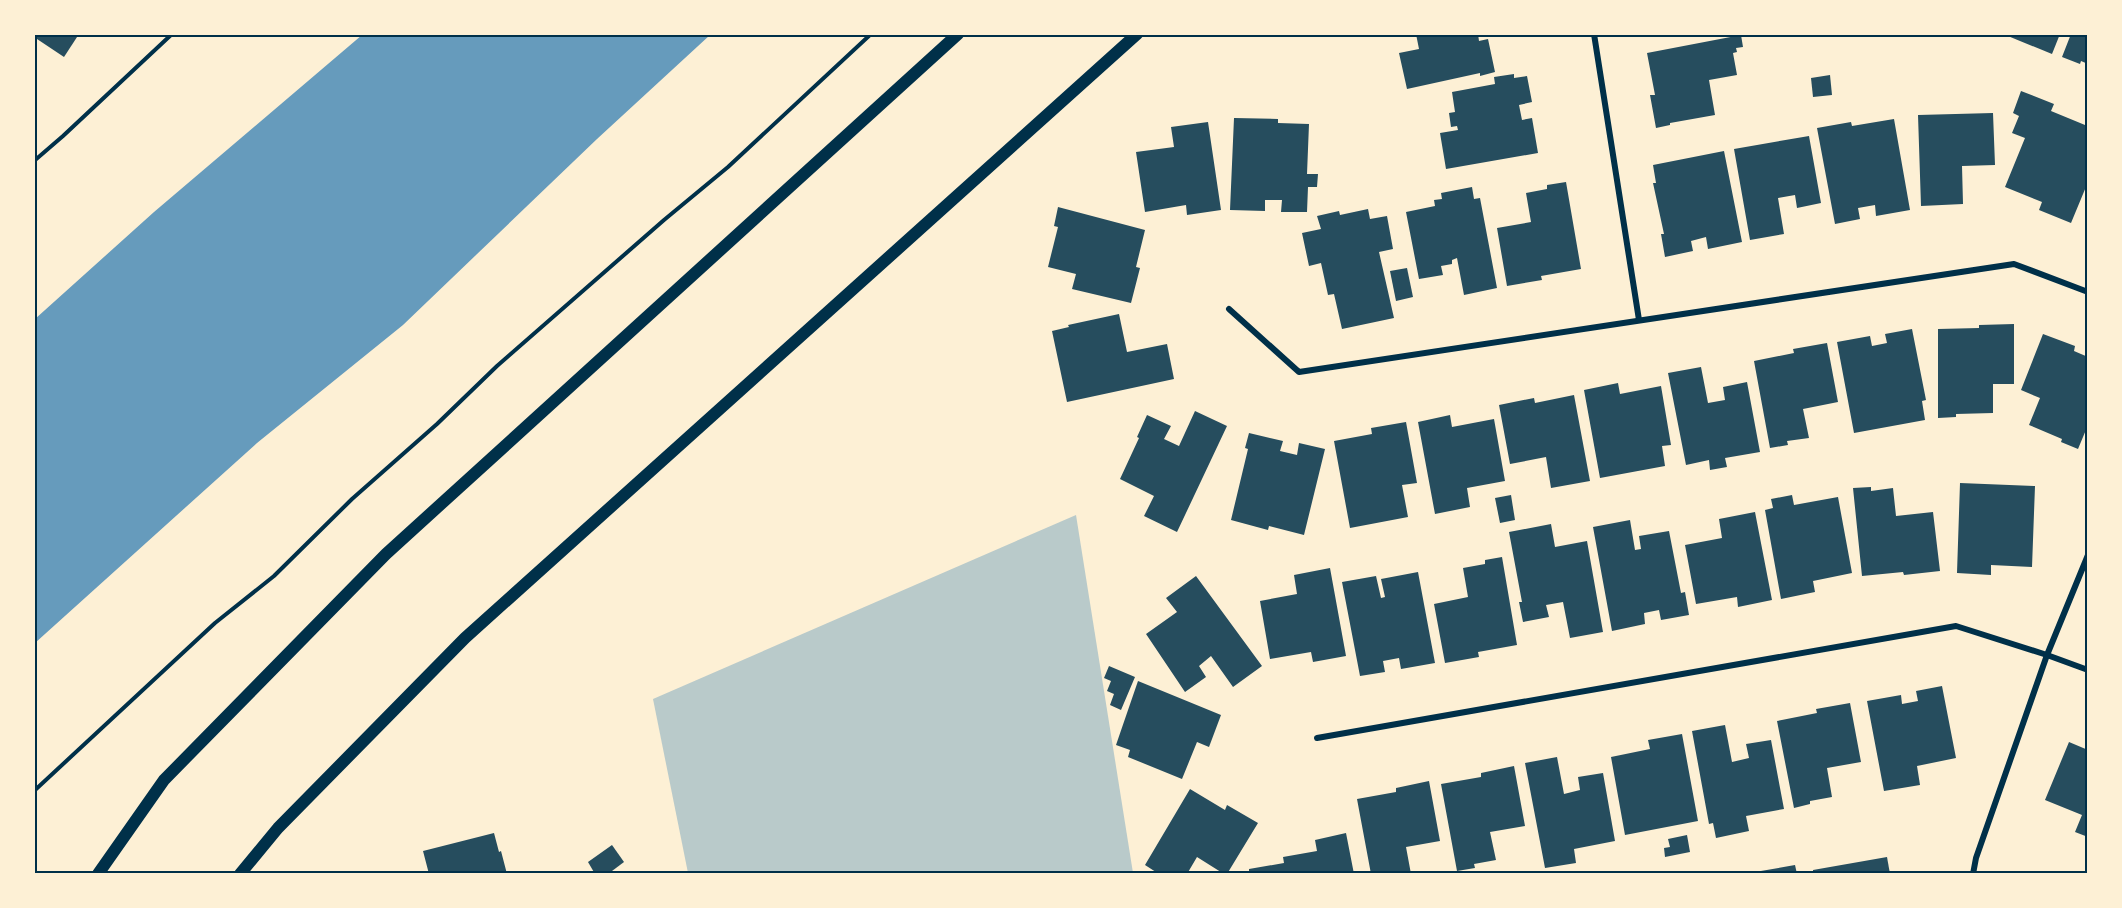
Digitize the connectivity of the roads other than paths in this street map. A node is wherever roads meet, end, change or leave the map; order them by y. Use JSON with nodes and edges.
{"nodes":[{"id":1,"x":958,"y":34,"type":"edge"},
{"id":2,"x":1137,"y":34,"type":"edge"},
{"id":3,"x":1594,"y":34,"type":"edge"},
{"id":4,"x":2088,"y":292,"type":"edge"},
{"id":5,"x":1229,"y":309,"type":"dead end"},
{"id":6,"x":1639,"y":320,"type":"junction"},
{"id":7,"x":2088,"y":555,"type":"edge"},
{"id":8,"x":2047,"y":655,"type":"junction"},
{"id":9,"x":2088,"y":670,"type":"edge"},
{"id":10,"x":1317,"y":738,"type":"dead end"},
{"id":11,"x":98,"y":873,"type":"edge"},
{"id":12,"x":240,"y":873,"type":"edge"},
{"id":13,"x":1973,"y":873,"type":"edge"}],
"edges":[{"from":1,"to":11,"type":"main road"},
{"from":2,"to":12,"type":"main road"},
{"from":3,"to":6,"type":"street"},
{"from":4,"to":6,"type":"street"},
{"from":5,"to":6,"type":"street"},
{"from":7,"to":8,"type":"street"},
{"from":8,"to":9,"type":"street"},
{"from":8,"to":10,"type":"street"},
{"from":8,"to":13,"type":"street"}]}
